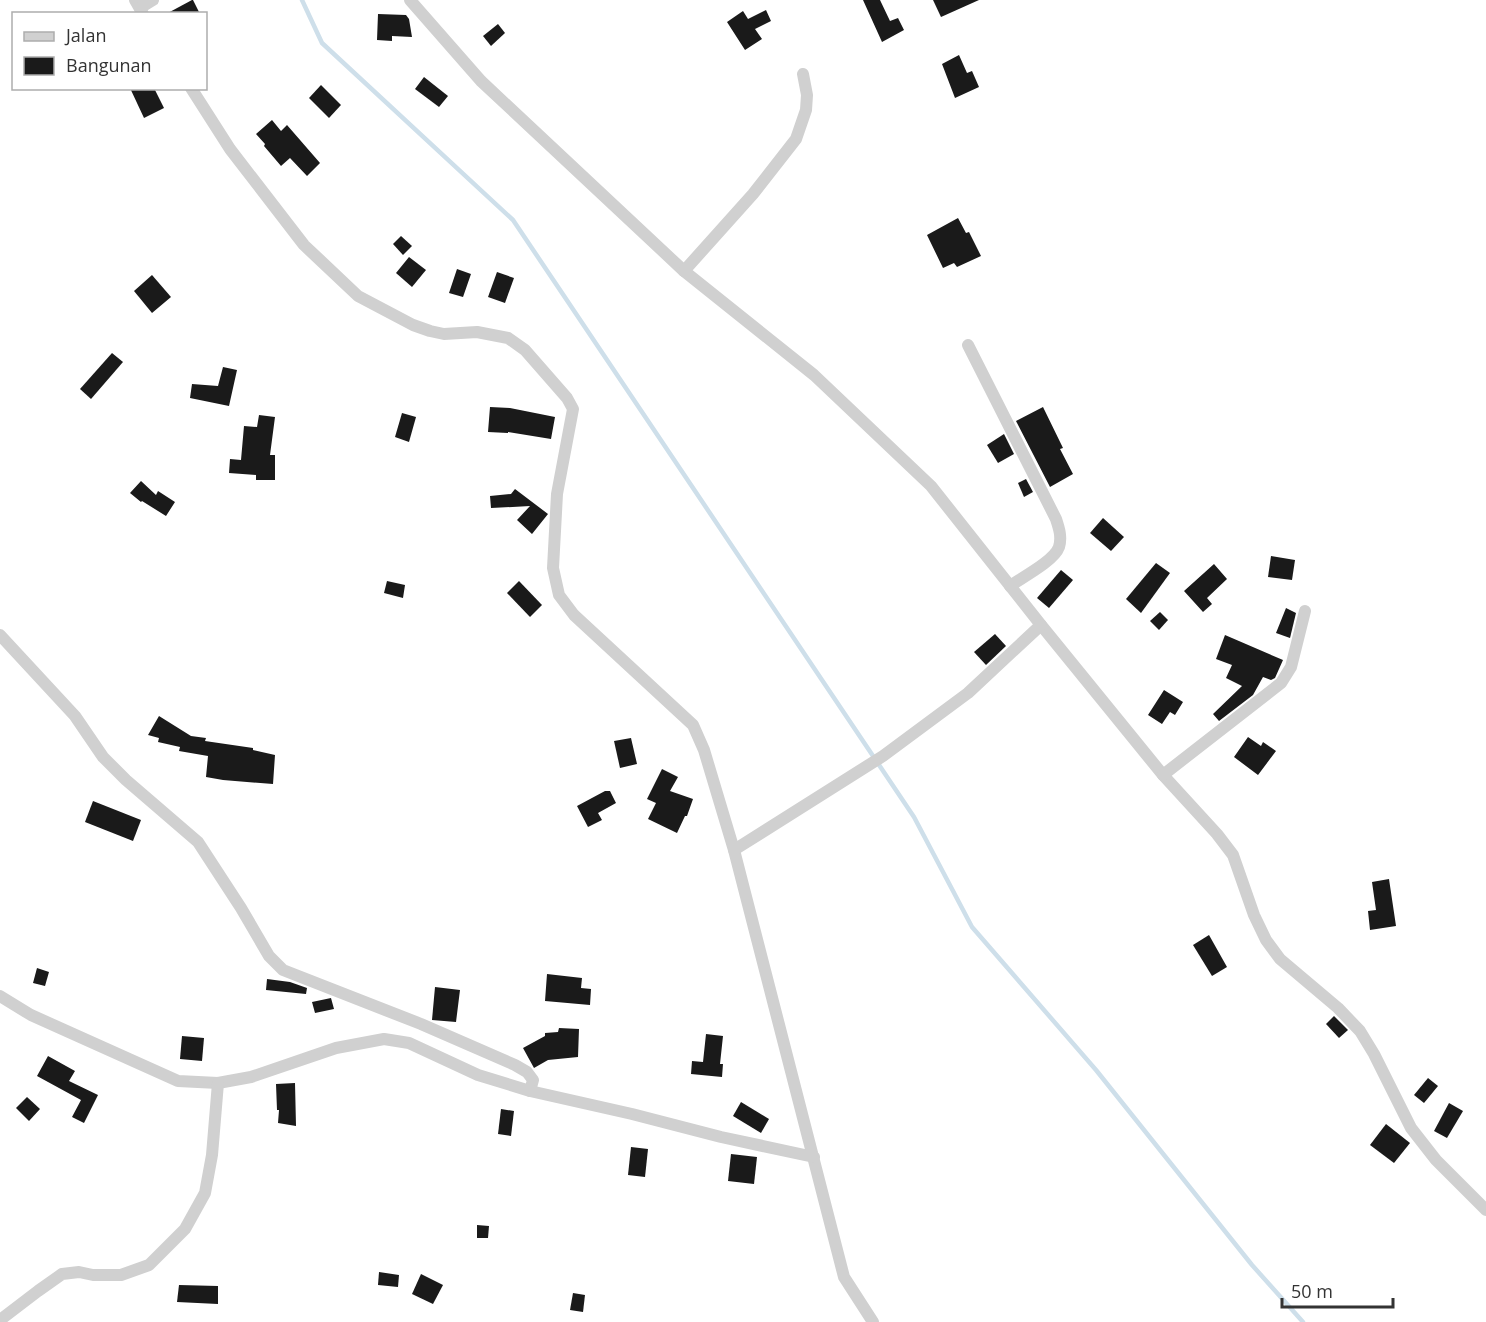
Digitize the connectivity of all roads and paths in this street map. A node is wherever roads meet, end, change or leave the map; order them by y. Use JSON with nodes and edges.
{"nodes":[{"id":1,"x":153,"y":0,"type":"edge"},
{"id":2,"x":410,"y":0,"type":"edge"},
{"id":3,"x":139,"y":7,"type":"edge"},
{"id":4,"x":803,"y":74,"type":"dead end"},
{"id":5,"x":192,"y":90,"type":"edge"},
{"id":6,"x":684,"y":271,"type":"junction"},
{"id":7,"x":968,"y":345,"type":"dead end"},
{"id":8,"x":1010,"y":586,"type":"junction"},
{"id":9,"x":1305,"y":611,"type":"dead end"},
{"id":10,"x":1041,"y":625,"type":"junction"},
{"id":11,"x":0,"y":635,"type":"edge"},
{"id":12,"x":1163,"y":775,"type":"junction"},
{"id":13,"x":734,"y":850,"type":"junction"},
{"id":14,"x":0,"y":996,"type":"edge"},
{"id":15,"x":218,"y":1083,"type":"junction"},
{"id":16,"x":530,"y":1091,"type":"junction"},
{"id":17,"x":814,"y":1157,"type":"junction"},
{"id":18,"x":1486,"y":1210,"type":"edge"},
{"id":19,"x":0,"y":1320,"type":"edge"},
{"id":20,"x":873,"y":1322,"type":"edge"}],
"edges":[{"from":1,"to":3,"type":"street"},
{"from":2,"to":6,"type":"street"},
{"from":4,"to":6,"type":"street"},
{"from":5,"to":13,"type":"street"},
{"from":6,"to":8,"type":"street"},
{"from":7,"to":8,"type":"street"},
{"from":8,"to":10,"type":"street"},
{"from":9,"to":12,"type":"street"},
{"from":10,"to":12,"type":"street"},
{"from":10,"to":13,"type":"street"},
{"from":11,"to":16,"type":"street"},
{"from":12,"to":18,"type":"street"},
{"from":13,"to":17,"type":"street"},
{"from":14,"to":15,"type":"street"},
{"from":15,"to":16,"type":"street"},
{"from":15,"to":19,"type":"street"},
{"from":16,"to":17,"type":"street"},
{"from":17,"to":20,"type":"street"}]}
